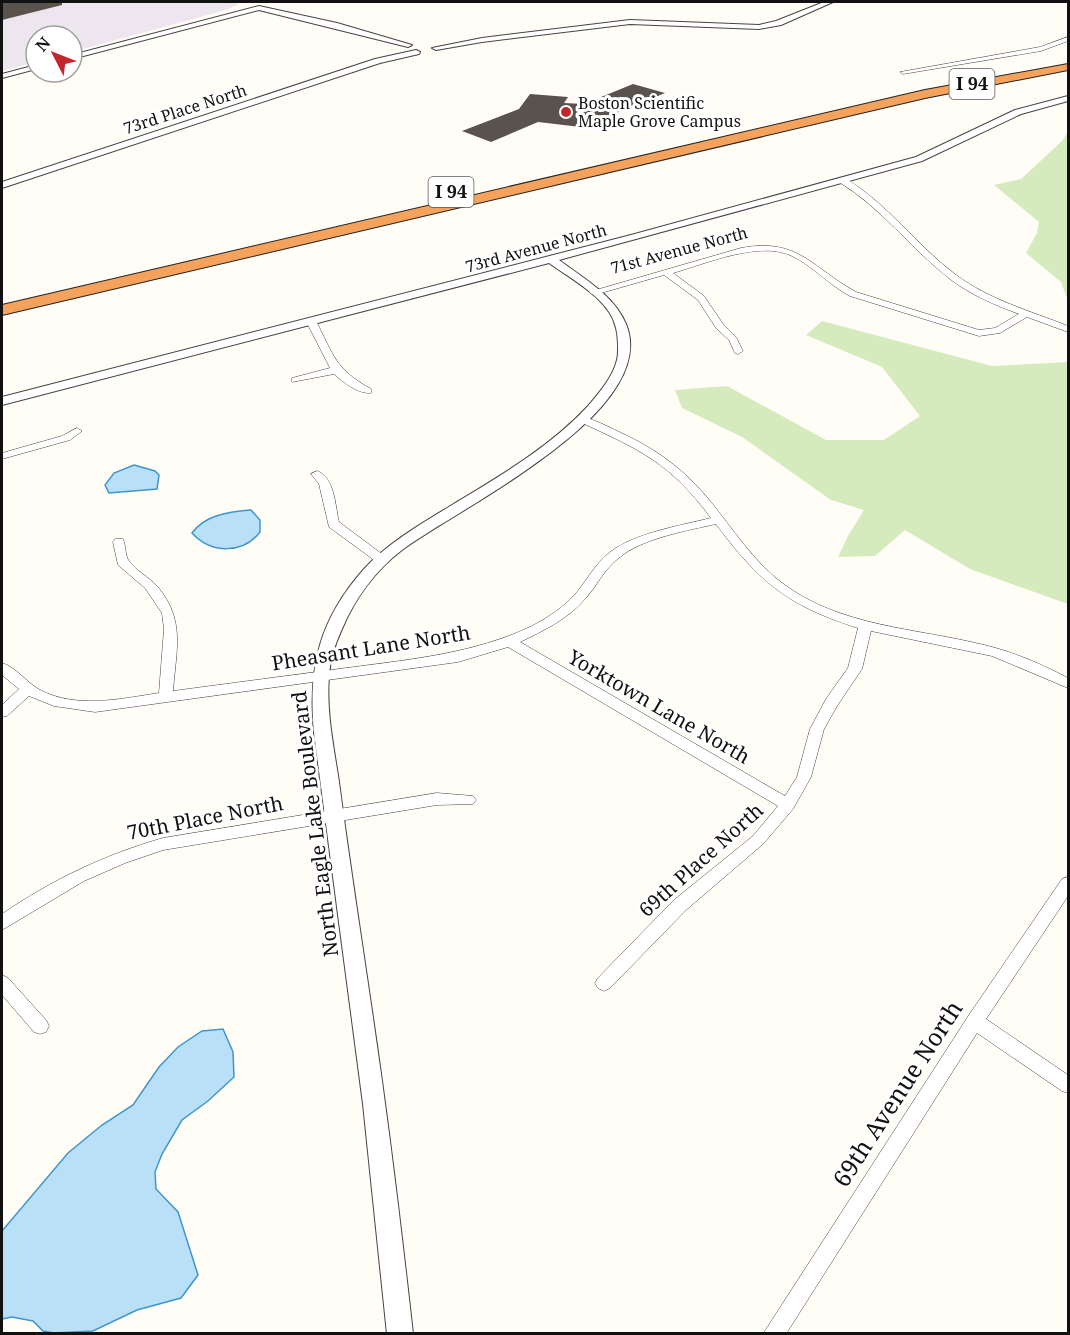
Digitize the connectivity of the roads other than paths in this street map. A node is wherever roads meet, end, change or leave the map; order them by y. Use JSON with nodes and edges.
{"nodes":[{"id":1,"x":829,"y":2,"type":"edge"},
{"id":2,"x":249,"y":3,"type":"edge"},
{"id":3,"x":259,"y":8,"type":"junction"},
{"id":4,"x":195,"y":23,"type":"junction"},
{"id":5,"x":1068,"y":39,"type":"edge"},
{"id":6,"x":407,"y":47,"type":"junction"},
{"id":7,"x":1068,"y":51,"type":"edge"},
{"id":8,"x":416,"y":52,"type":"junction"},
{"id":9,"x":84,"y":54,"type":"edge"},
{"id":10,"x":1068,"y":59,"type":"edge"},
{"id":11,"x":378,"y":61,"type":"junction"},
{"id":12,"x":1068,"y":67,"type":"edge"},
{"id":13,"x":24,"y":70,"type":"edge"},
{"id":14,"x":903,"y":72,"type":"dead end"},
{"id":15,"x":1068,"y":74,"type":"edge"},
{"id":16,"x":2,"y":76,"type":"edge"},
{"id":17,"x":900,"y":89,"type":"junction"},
{"id":18,"x":1068,"y":99,"type":"edge"},
{"id":19,"x":876,"y":106,"type":"junction"},
{"id":20,"x":842,"y":180,"type":"junction"},
{"id":21,"x":2,"y":185,"type":"edge"},
{"id":22,"x":551,"y":259,"type":"junction"},
{"id":23,"x":666,"y":272,"type":"junction"},
{"id":24,"x":13,"y":292,"type":"dead end"},
{"id":25,"x":594,"y":292,"type":"junction"},
{"id":26,"x":2,"y":310,"type":"edge"},
{"id":27,"x":1028,"y":313,"type":"junction"},
{"id":28,"x":310,"y":321,"type":"junction"},
{"id":29,"x":1068,"y":329,"type":"edge"},
{"id":30,"x":738,"y":351,"type":"dead end"},
{"id":31,"x":336,"y":370,"type":"junction"},
{"id":32,"x":296,"y":380,"type":"dead end"},
{"id":33,"x":367,"y":391,"type":"dead end"},
{"id":34,"x":2,"y":401,"type":"edge"},
{"id":35,"x":584,"y":420,"type":"junction"},
{"id":36,"x":77,"y":431,"type":"dead end"},
{"id":37,"x":2,"y":456,"type":"edge"},
{"id":38,"x":317,"y":474,"type":"dead end"},
{"id":39,"x":717,"y":520,"type":"junction"},
{"id":40,"x":119,"y":542,"type":"dead end"},
{"id":41,"x":382,"y":560,"type":"junction"},
{"id":42,"x":866,"y":627,"type":"junction"},
{"id":43,"x":510,"y":642,"type":"junction"},
{"id":44,"x":2,"y":668,"type":"edge"},
{"id":45,"x":320,"y":678,"type":"junction"},
{"id":46,"x":1068,"y":683,"type":"edge"},
{"id":47,"x":27,"y":690,"type":"junction"},
{"id":48,"x":166,"y":698,"type":"junction"},
{"id":49,"x":2,"y":712,"type":"edge"},
{"id":50,"x":468,"y":800,"type":"dead end"},
{"id":51,"x":788,"y":806,"type":"junction"},
{"id":52,"x":334,"y":815,"type":"junction"},
{"id":53,"x":1068,"y":884,"type":"edge"},
{"id":54,"x":2,"y":923,"type":"edge"},
{"id":55,"x":2,"y":983,"type":"edge"},
{"id":56,"x":604,"y":983,"type":"dead end"},
{"id":57,"x":975,"y":1021,"type":"junction"},
{"id":58,"x":40,"y":1026,"type":"dead end"},
{"id":59,"x":1068,"y":1084,"type":"edge"},
{"id":60,"x":400,"y":1334,"type":"edge"},
{"id":61,"x":773,"y":1334,"type":"edge"}],
"edges":[{"from":1,"to":8,"type":"street","name":"73rd Place North"},
{"from":2,"to":3,"type":"street"},
{"from":2,"to":4,"type":"street"},
{"from":3,"to":4,"type":"street"},
{"from":3,"to":6,"type":"street"},
{"from":3,"to":6,"type":"street","name":"73rd Place North"},
{"from":4,"to":9,"type":"street"},
{"from":5,"to":14,"type":"street"},
{"from":6,"to":8,"type":"street"},
{"from":6,"to":11,"type":"street","name":"73rd Place North"},
{"from":7,"to":17,"type":"highway"},
{"from":8,"to":11,"type":"street","name":"73rd Place North"},
{"from":10,"to":17,"type":"highway","number":"I 94"},
{"from":11,"to":21,"type":"street","name":"73rd Place North"},
{"from":12,"to":19,"type":"highway","number":"I 94"},
{"from":13,"to":16,"type":"street"},
{"from":15,"to":19,"type":"highway"},
{"from":17,"to":24,"type":"highway","number":"I 94"},
{"from":18,"to":20,"type":"street","name":"73rd Avenue North"},
{"from":19,"to":26,"type":"highway","number":"I 94"},
{"from":20,"to":22,"type":"street","name":"73rd Avenue North"},
{"from":20,"to":27,"type":"street"},
{"from":22,"to":25,"type":"street","name":"North Eagle Lake Boulevard"},
{"from":22,"to":28,"type":"street","name":"73rd Avenue North"},
{"from":23,"to":25,"type":"street","name":"71st Avenue North"},
{"from":23,"to":27,"type":"street","name":"71st Avenue North"},
{"from":23,"to":30,"type":"street"},
{"from":25,"to":35,"type":"street","name":"North Eagle Lake Boulevard"},
{"from":27,"to":29,"type":"street"},
{"from":28,"to":31,"type":"street"},
{"from":28,"to":34,"type":"street","name":"73rd Avenue North"},
{"from":31,"to":32,"type":"street"},
{"from":31,"to":33,"type":"street"},
{"from":35,"to":39,"type":"street"},
{"from":35,"to":41,"type":"street","name":"North Eagle Lake Boulevard"},
{"from":36,"to":37,"type":"street"},
{"from":38,"to":41,"type":"street"},
{"from":39,"to":42,"type":"street"},
{"from":39,"to":43,"type":"street","name":"Pheasant Lane North"},
{"from":40,"to":48,"type":"street"},
{"from":41,"to":45,"type":"street","name":"North Eagle Lake Boulevard"},
{"from":42,"to":46,"type":"street"},
{"from":42,"to":51,"type":"street","name":"69th Place North"},
{"from":43,"to":45,"type":"street","name":"Pheasant Lane North"},
{"from":43,"to":51,"type":"street","name":"Yorktown Lane North"},
{"from":44,"to":47,"type":"street","name":"Pheasant Lane North"},
{"from":45,"to":48,"type":"street","name":"Pheasant Lane North"},
{"from":45,"to":52,"type":"street","name":"North Eagle Lake Boulevard"},
{"from":47,"to":48,"type":"street","name":"Pheasant Lane North"},
{"from":47,"to":49,"type":"street"},
{"from":50,"to":52,"type":"street","name":"70th Place North"},
{"from":51,"to":56,"type":"street","name":"69th Place North"},
{"from":52,"to":54,"type":"street","name":"70th Place North"},
{"from":52,"to":60,"type":"street","name":"North Eagle Lake Boulevard"},
{"from":53,"to":57,"type":"street","name":"69th Avenue North"},
{"from":55,"to":58,"type":"street"},
{"from":57,"to":59,"type":"street"},
{"from":57,"to":61,"type":"street","name":"69th Avenue North"}]}
